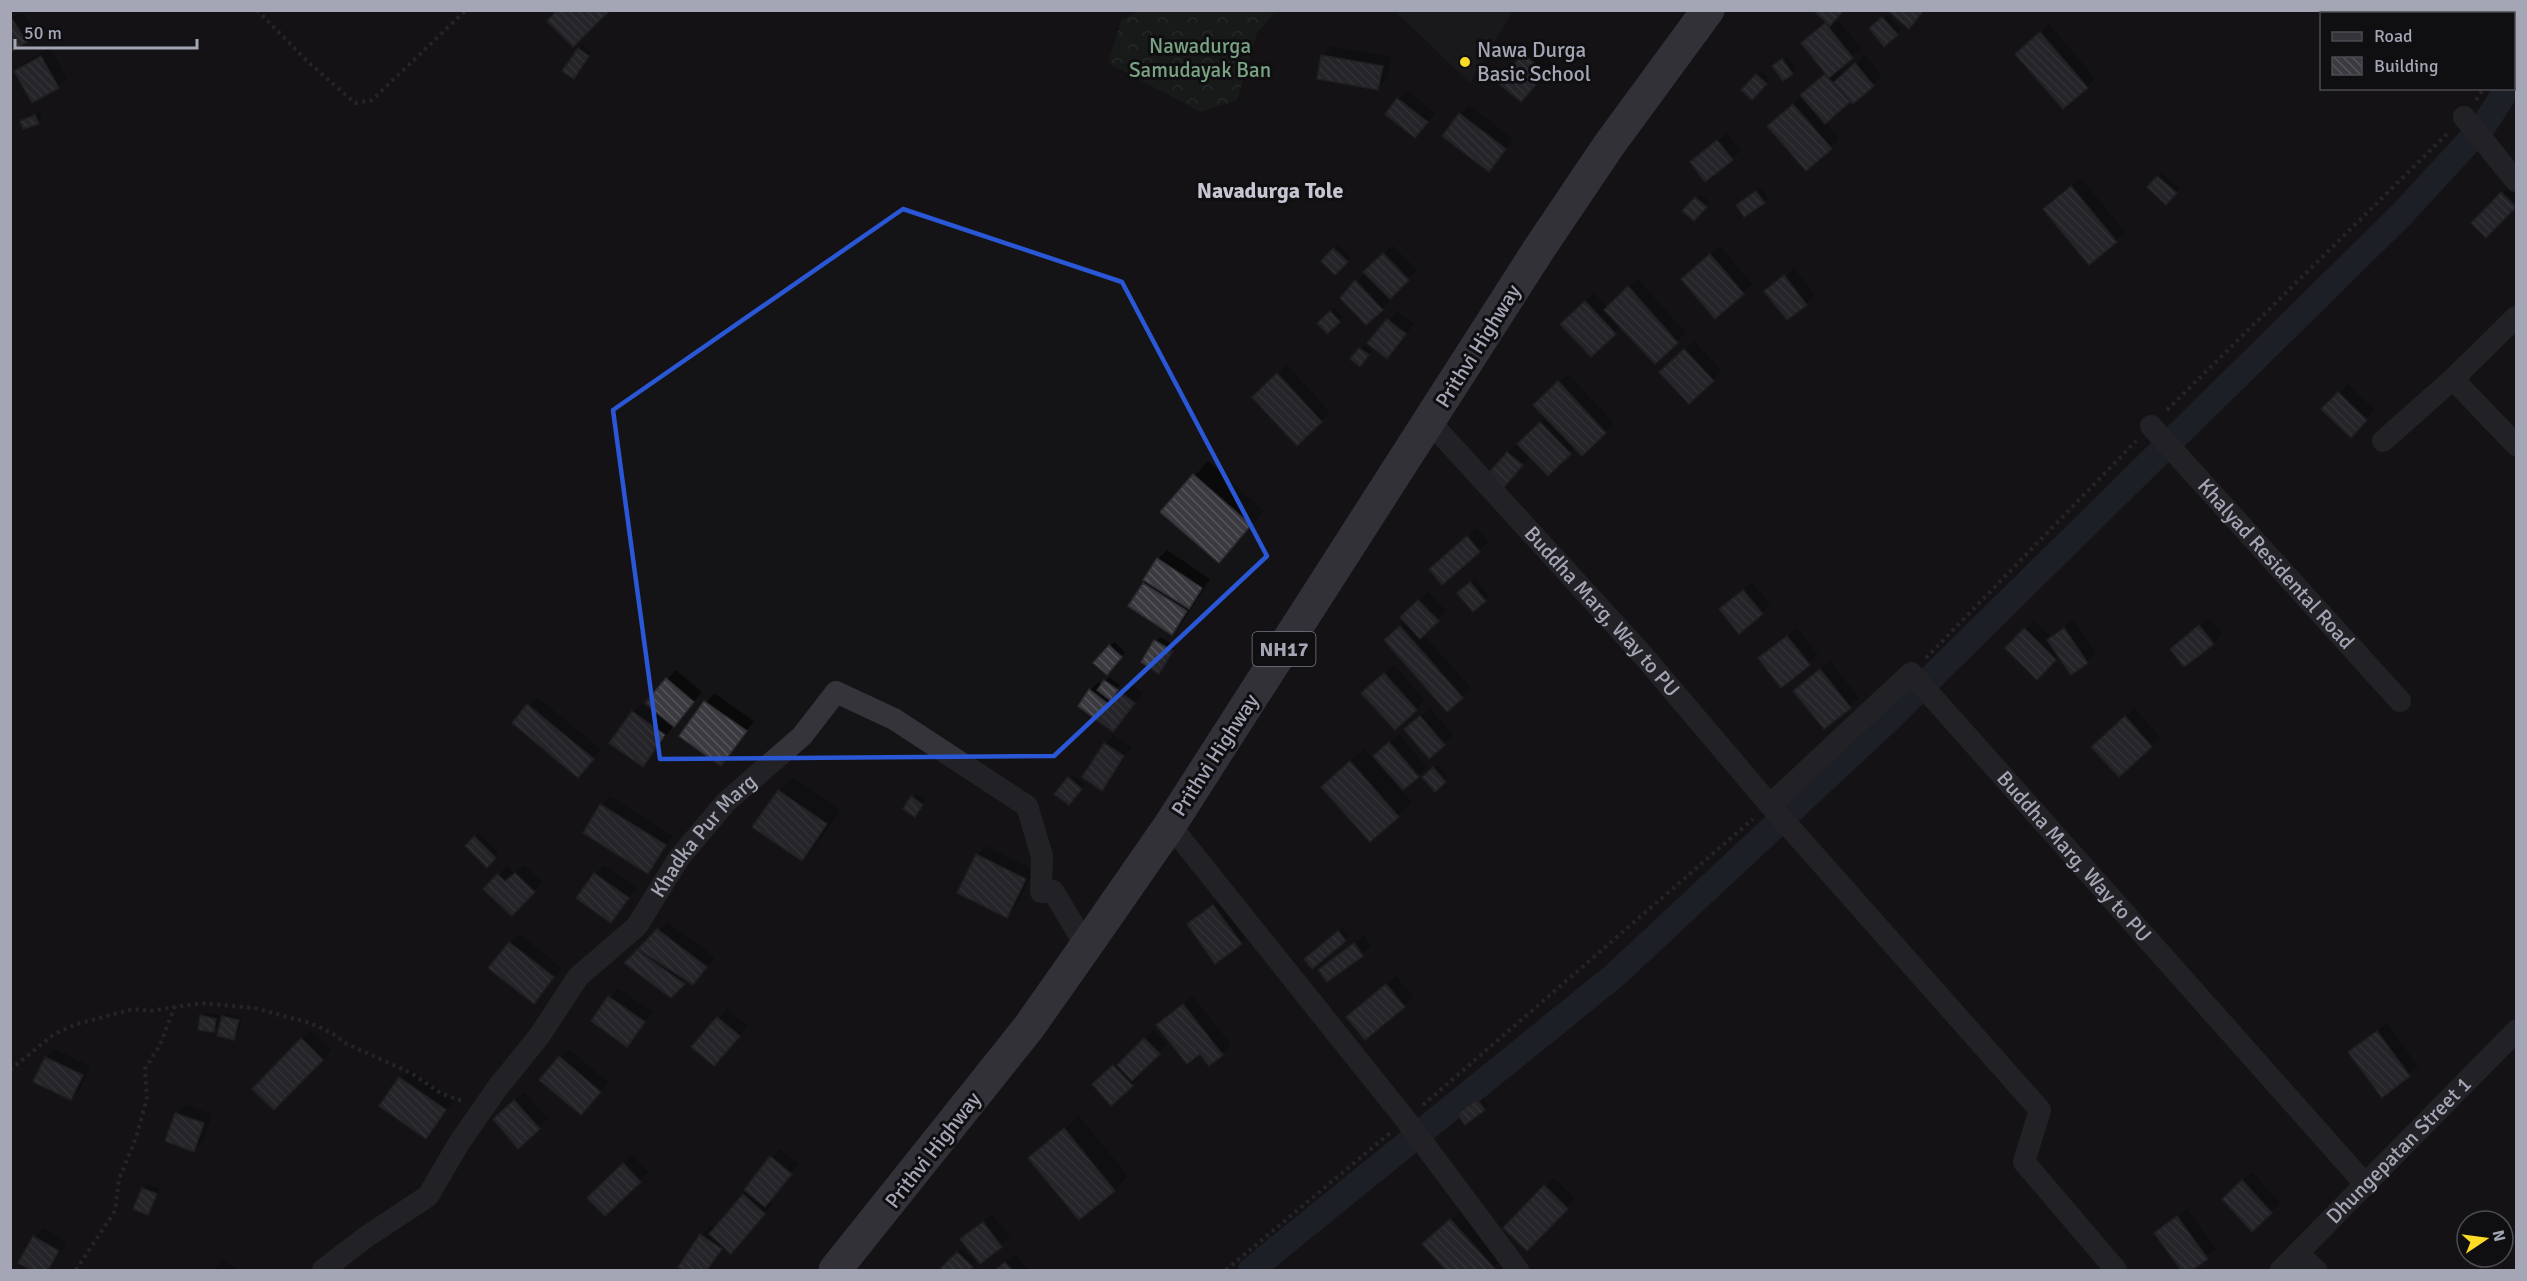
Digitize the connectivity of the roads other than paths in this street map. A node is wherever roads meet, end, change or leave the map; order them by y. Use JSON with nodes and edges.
{"nodes":[{"id":1,"x":1708,"y":10,"type":"edge"},
{"id":2,"x":2464,"y":117,"type":"road end"},
{"id":3,"x":2517,"y":181,"type":"edge"},
{"id":4,"x":2517,"y":317,"type":"edge"},
{"id":5,"x":2453,"y":379,"type":"junction"},
{"id":6,"x":1430,"y":422,"type":"junction"},
{"id":7,"x":2151,"y":426,"type":"road end"},
{"id":8,"x":2383,"y":441,"type":"dead end"},
{"id":9,"x":2517,"y":445,"type":"edge"},
{"id":10,"x":2400,"y":701,"type":"dead end"},
{"id":11,"x":1770,"y":805,"type":"junction"},
{"id":12,"x":1170,"y":825,"type":"junction"},
{"id":13,"x":1086,"y":946,"type":"junction"},
{"id":14,"x":2517,"y":1031,"type":"edge"},
{"id":15,"x":2366,"y":1185,"type":"junction"},
{"id":16,"x":2298,"y":1254,"type":"junction"},
{"id":17,"x":323,"y":1270,"type":"edge"},
{"id":18,"x":835,"y":1270,"type":"edge"},
{"id":19,"x":1518,"y":1270,"type":"edge"},
{"id":20,"x":2116,"y":1270,"type":"edge"},
{"id":21,"x":2281,"y":1270,"type":"edge"},
{"id":22,"x":2316,"y":1270,"type":"edge"}],
"edges":[{"from":1,"to":6,"type":"highway","name":"Prithvi Highway","number":"NH17"},
{"from":2,"to":3,"type":"street"},
{"from":4,"to":5,"type":"street"},
{"from":5,"to":8,"type":"street"},
{"from":5,"to":9,"type":"street"},
{"from":6,"to":11,"type":"street","name":"Buddha Marg, Way to PU"},
{"from":6,"to":12,"type":"highway","name":"Prithvi Highway","number":"NH17"},
{"from":7,"to":10,"type":"street","name":"Khalyad Residental Road"},
{"from":11,"to":15,"type":"street","name":"Buddha Marg, Way to PU"},
{"from":11,"to":20,"type":"street","name":"Buddha Marg, Way to PU"},
{"from":12,"to":13,"type":"highway","name":"Prithvi Highway","number":"NH17"},
{"from":12,"to":19,"type":"street"},
{"from":13,"to":17,"type":"street","name":"Khadka Pur Marg"},
{"from":13,"to":18,"type":"highway","name":"Prithvi Highway","number":"NH17"},
{"from":14,"to":15,"type":"street","name":"Dhungepatan Street 1"},
{"from":15,"to":16,"type":"street","name":"Dhungepatan Street 1"},
{"from":16,"to":21,"type":"street","name":"Dhungepatan Street 1"},
{"from":16,"to":22,"type":"street"}]}
